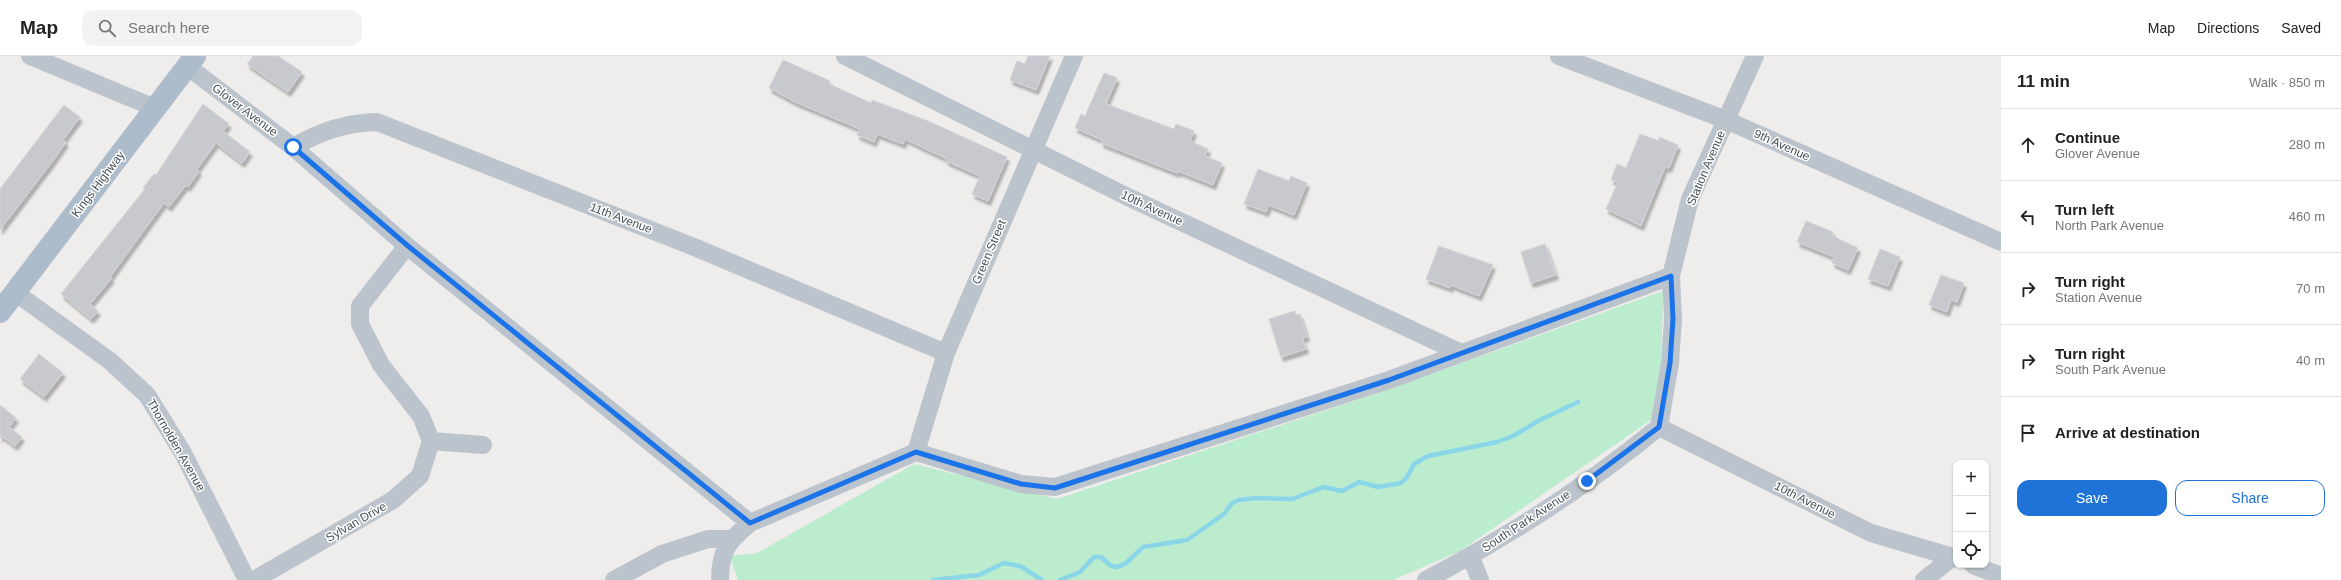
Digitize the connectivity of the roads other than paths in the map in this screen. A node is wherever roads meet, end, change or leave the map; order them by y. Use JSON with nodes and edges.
{"nodes":[{"id":1,"x":30,"y":56,"type":"edge"},
{"id":2,"x":845,"y":56,"type":"edge"},
{"id":3,"x":1074,"y":56,"type":"edge"},
{"id":4,"x":1559,"y":56,"type":"edge"},
{"id":5,"x":1755,"y":56,"type":"edge"},
{"id":6,"x":191,"y":61,"type":"edge"},
{"id":7,"x":155,"y":108,"type":"junction"},
{"id":8,"x":1726,"y":120,"type":"junction"},
{"id":9,"x":293,"y":147,"type":"junction"},
{"id":10,"x":1033,"y":150,"type":"junction"},
{"id":11,"x":2001,"y":242,"type":"edge"},
{"id":12,"x":408,"y":246,"type":"junction"},
{"id":13,"x":1671,"y":276,"type":"junction"},
{"id":14,"x":16,"y":293,"type":"junction"},
{"id":15,"x":0,"y":312,"type":"edge"},
{"id":16,"x":946,"y":353,"type":"junction"},
{"id":17,"x":1462,"y":353,"type":"junction"},
{"id":18,"x":1659,"y":427,"type":"junction"},
{"id":19,"x":431,"y":441,"type":"junction"},
{"id":20,"x":483,"y":445,"type":"dead end"},
{"id":21,"x":916,"y":452,"type":"junction"},
{"id":22,"x":750,"y":523,"type":"junction"},
{"id":23,"x":731,"y":539,"type":"junction"},
{"id":24,"x":1471,"y":557,"type":"junction"},
{"id":25,"x":1953,"y":557,"type":"edge"},
{"id":26,"x":1953,"y":559,"type":"edge"},
{"id":27,"x":1981,"y":568,"type":"edge"},
{"id":28,"x":2001,"y":576,"type":"edge"},
{"id":29,"x":247,"y":580,"type":"edge"},
{"id":30,"x":254,"y":580,"type":"edge"},
{"id":31,"x":614,"y":580,"type":"edge"},
{"id":32,"x":720,"y":580,"type":"edge"},
{"id":33,"x":1426,"y":580,"type":"edge"},
{"id":34,"x":1480,"y":580,"type":"edge"},
{"id":35,"x":1924,"y":580,"type":"edge"}],
"edges":[{"from":1,"to":7,"type":"street"},
{"from":2,"to":10,"type":"street","name":"10th Avenue"},
{"from":3,"to":10,"type":"street","name":"Green Street"},
{"from":4,"to":8,"type":"street","name":"9th Avenue"},
{"from":5,"to":8,"type":"street","name":"Station Avenue"},
{"from":6,"to":7,"type":"main road","name":"Kings Highway"},
{"from":6,"to":9,"type":"street","name":"Glover Avenue"},
{"from":7,"to":14,"type":"main road","name":"Kings Highway"},
{"from":8,"to":11,"type":"street","name":"9th Avenue"},
{"from":8,"to":13,"type":"street","name":"Station Avenue"},
{"from":9,"to":12,"type":"street","name":"Glover Avenue"},
{"from":9,"to":16,"type":"street","name":"11th Avenue"},
{"from":10,"to":16,"type":"street","name":"Green Street"},
{"from":10,"to":17,"type":"street","name":"10th Avenue"},
{"from":12,"to":19,"type":"street"},
{"from":12,"to":22,"type":"street","name":"Glover Avenue"},
{"from":13,"to":17,"type":"street"},
{"from":13,"to":18,"type":"street","name":"Station Avenue"},
{"from":14,"to":15,"type":"main road","name":"Kings Highway"},
{"from":14,"to":29,"type":"street","name":"Thornolden Avenue"},
{"from":16,"to":21,"type":"street","name":"Green Street"},
{"from":17,"to":21,"type":"street"},
{"from":18,"to":24,"type":"street","name":"South Park Avenue"},
{"from":18,"to":25,"type":"street","name":"10th Avenue"},
{"from":19,"to":20,"type":"street"},
{"from":19,"to":30,"type":"street","name":"Sylvan Drive"},
{"from":21,"to":22,"type":"street"},
{"from":22,"to":23,"type":"street"},
{"from":23,"to":31,"type":"street"},
{"from":23,"to":32,"type":"street"},
{"from":24,"to":33,"type":"street","name":"South Park Avenue"},
{"from":24,"to":34,"type":"street"},
{"from":26,"to":35,"type":"street"},
{"from":27,"to":28,"type":"street"}]}
